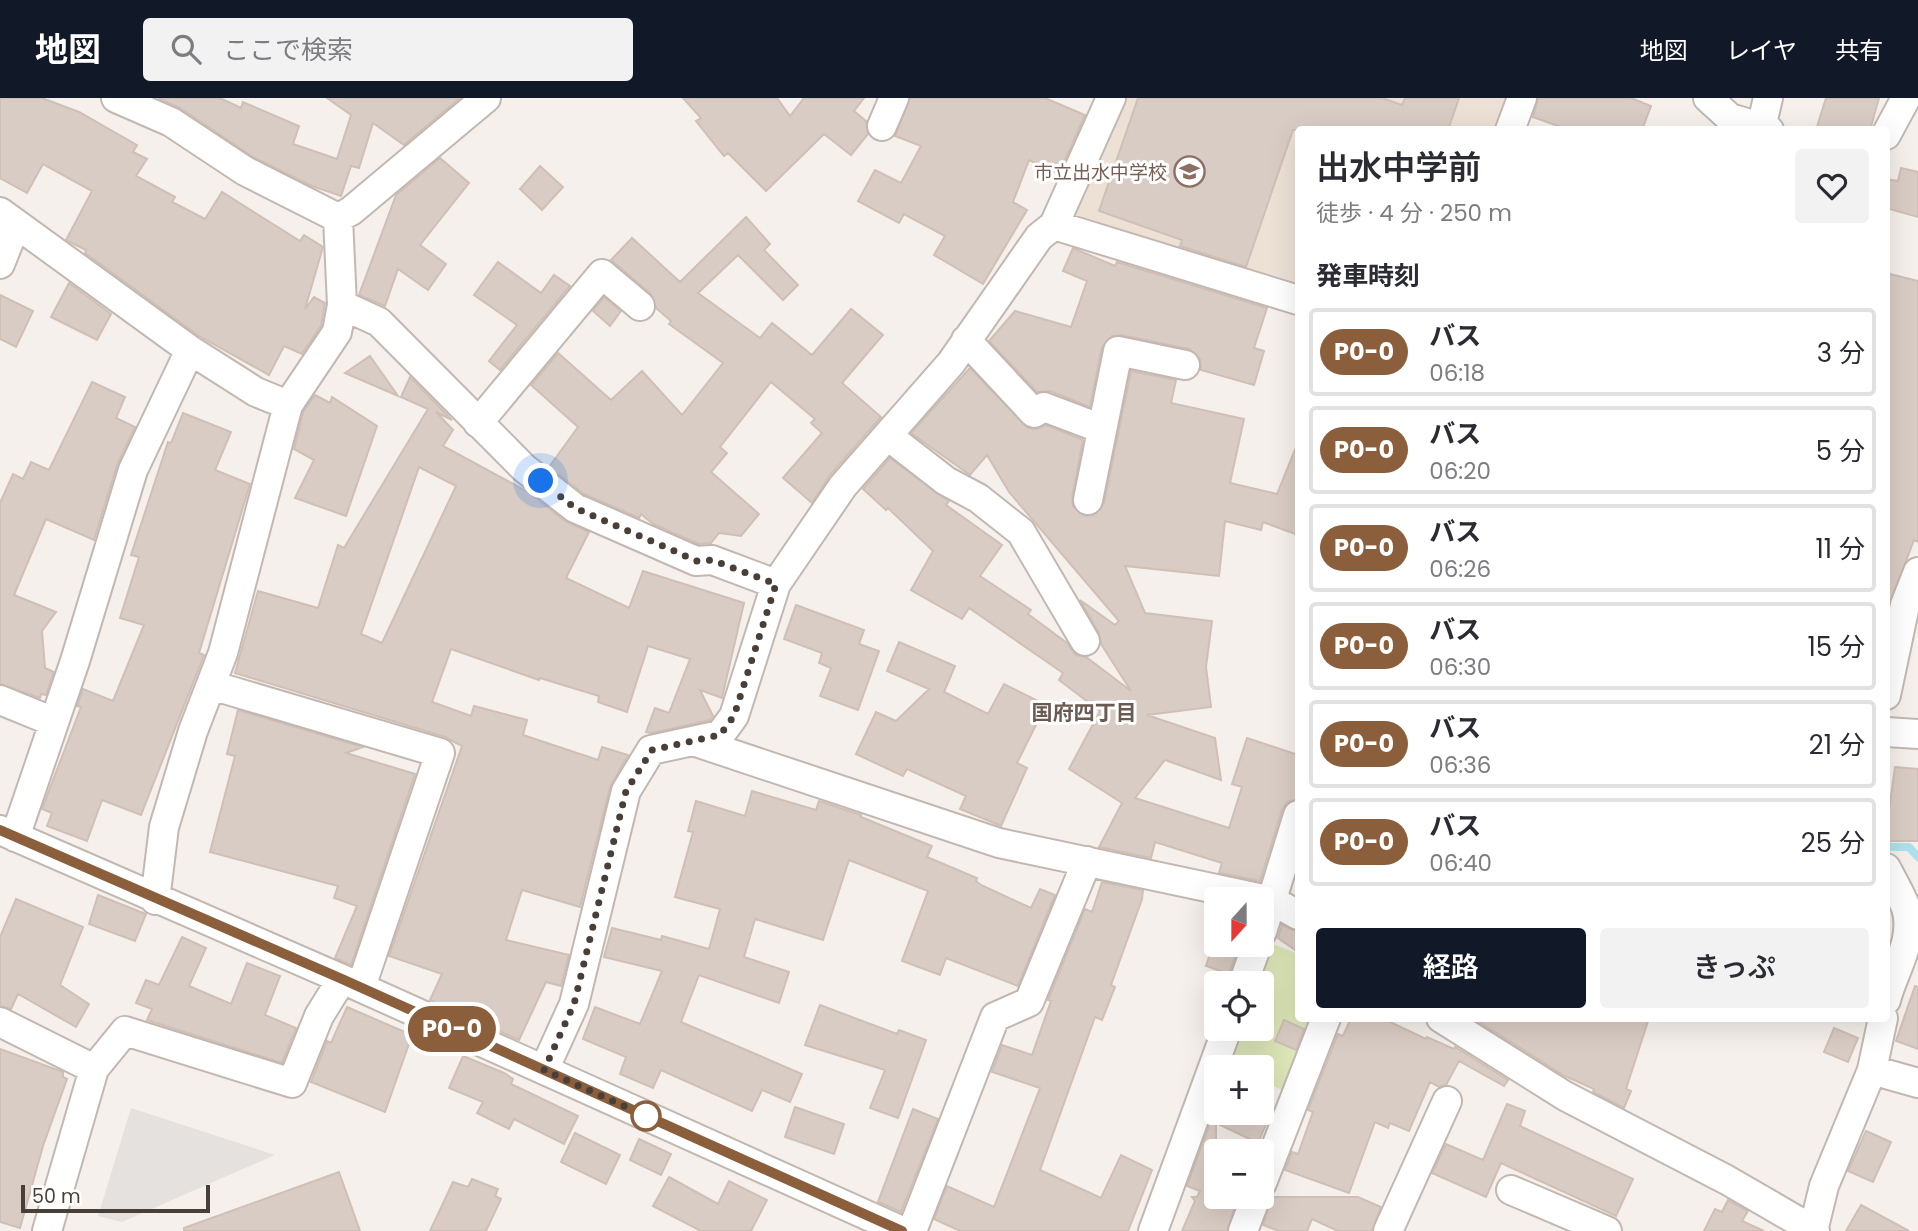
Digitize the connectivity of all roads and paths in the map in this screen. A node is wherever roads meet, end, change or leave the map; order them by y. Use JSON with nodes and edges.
{"nodes":[{"id":1,"x":116,"y":98,"type":"edge"},
{"id":2,"x":486,"y":98,"type":"edge"},
{"id":3,"x":894,"y":98,"type":"edge"},
{"id":4,"x":1111,"y":98,"type":"edge"},
{"id":5,"x":1522,"y":98,"type":"edge"},
{"id":6,"x":1708,"y":98,"type":"edge"},
{"id":7,"x":1768,"y":98,"type":"edge"},
{"id":8,"x":1906,"y":98,"type":"edge"},
{"id":9,"x":882,"y":126,"type":"dead end"},
{"id":10,"x":1512,"y":126,"type":"edge"},
{"id":11,"x":1755,"y":126,"type":"edge"},
{"id":12,"x":1765,"y":126,"type":"edge"},
{"id":13,"x":1890,"y":128,"type":"edge"},
{"id":14,"x":8,"y":218,"type":"edge"},
{"id":15,"x":338,"y":218,"type":"junction"},
{"id":16,"x":1054,"y":225,"type":"junction"},
{"id":17,"x":0,"y":264,"type":"edge"},
{"id":18,"x":1295,"y":299,"type":"edge"},
{"id":19,"x":342,"y":305,"type":"junction"},
{"id":20,"x":640,"y":306,"type":"dead end"},
{"id":21,"x":966,"y":340,"type":"junction"},
{"id":22,"x":190,"y":350,"type":"junction"},
{"id":23,"x":1185,"y":365,"type":"dead end"},
{"id":24,"x":288,"y":405,"type":"junction"},
{"id":25,"x":478,"y":423,"type":"junction"},
{"id":26,"x":1102,"y":429,"type":"junction"},
{"id":27,"x":888,"y":436,"type":"junction"},
{"id":28,"x":1088,"y":500,"type":"dead end"},
{"id":29,"x":1918,"y":572,"type":"edge"},
{"id":30,"x":776,"y":584,"type":"junction"},
{"id":31,"x":1896,"y":602,"type":"edge"},
{"id":32,"x":1085,"y":641,"type":"dead end"},
{"id":33,"x":1890,"y":658,"type":"edge"},
{"id":34,"x":211,"y":685,"type":"junction"},
{"id":35,"x":0,"y":700,"type":"edge"},
{"id":36,"x":54,"y":722,"type":"junction"},
{"id":37,"x":1890,"y":732,"type":"edge"},
{"id":38,"x":1918,"y":734,"type":"edge"},
{"id":39,"x":693,"y":741,"type":"junction"},
{"id":40,"x":1295,"y":825,"type":"edge"},
{"id":41,"x":8,"y":834,"type":"edge"},
{"id":42,"x":1087,"y":861,"type":"junction"},
{"id":43,"x":1890,"y":874,"type":"edge"},
{"id":44,"x":1208,"y":887,"type":"edge"},
{"id":45,"x":1274,"y":898,"type":"edge"},
{"id":46,"x":155,"y":900,"type":"junction"},
{"id":47,"x":1274,"y":902,"type":"edge"},
{"id":48,"x":1912,"y":909,"type":"edge"},
{"id":49,"x":1295,"y":913,"type":"edge"},
{"id":50,"x":351,"y":983,"type":"junction"},
{"id":51,"x":1890,"y":991,"type":"edge"},
{"id":52,"x":0,"y":1022,"type":"edge"},
{"id":53,"x":1324,"y":1022,"type":"edge"},
{"id":54,"x":1450,"y":1022,"type":"edge"},
{"id":55,"x":1882,"y":1022,"type":"edge"},
{"id":56,"x":1223,"y":1041,"type":"edge"},
{"id":57,"x":94,"y":1069,"type":"junction"},
{"id":58,"x":544,"y":1070,"type":"junction"},
{"id":59,"x":1872,"y":1070,"type":"junction"},
{"id":60,"x":1918,"y":1083,"type":"edge"},
{"id":61,"x":1447,"y":1101,"type":"dead end"},
{"id":62,"x":1274,"y":1152,"type":"edge"},
{"id":63,"x":1511,"y":1189,"type":"dead end"},
{"id":64,"x":1251,"y":1209,"type":"edge"},
{"id":65,"x":1814,"y":1230,"type":"edge"},
{"id":66,"x":47,"y":1231,"type":"edge"},
{"id":67,"x":902,"y":1231,"type":"edge"},
{"id":68,"x":912,"y":1231,"type":"edge"},
{"id":69,"x":1153,"y":1231,"type":"edge"},
{"id":70,"x":1243,"y":1231,"type":"edge"},
{"id":71,"x":1388,"y":1231,"type":"edge"},
{"id":72,"x":1607,"y":1231,"type":"edge"}],
"edges":[{"from":1,"to":15,"type":"street"},
{"from":2,"to":15,"type":"street"},
{"from":3,"to":9,"type":"street"},
{"from":4,"to":16,"type":"street"},
{"from":5,"to":10,"type":"street"},
{"from":6,"to":11,"type":"street"},
{"from":7,"to":12,"type":"street"},
{"from":8,"to":13,"type":"street"},
{"from":14,"to":17,"type":"street"},
{"from":14,"to":22,"type":"street"},
{"from":15,"to":19,"type":"street"},
{"from":16,"to":18,"type":"street"},
{"from":16,"to":21,"type":"street"},
{"from":19,"to":24,"type":"street"},
{"from":19,"to":25,"type":"street"},
{"from":20,"to":25,"type":"street"},
{"from":21,"to":26,"type":"street"},
{"from":21,"to":27,"type":"street"},
{"from":22,"to":24,"type":"street"},
{"from":22,"to":36,"type":"street"},
{"from":23,"to":26,"type":"street"},
{"from":24,"to":34,"type":"street"},
{"from":25,"to":30,"type":"street"},
{"from":26,"to":28,"type":"street"},
{"from":27,"to":30,"type":"street"},
{"from":27,"to":32,"type":"street"},
{"from":29,"to":31,"type":"street"},
{"from":30,"to":39,"type":"street"},
{"from":31,"to":33,"type":"street"},
{"from":34,"to":46,"type":"street"},
{"from":34,"to":50,"type":"street"},
{"from":35,"to":36,"type":"street"},
{"from":36,"to":41,"type":"street"},
{"from":37,"to":38,"type":"street"},
{"from":39,"to":42,"type":"street"},
{"from":39,"to":58,"type":"street"},
{"from":40,"to":45,"type":"street"},
{"from":41,"to":46,"type":"street"},
{"from":42,"to":44,"type":"street"},
{"from":42,"to":68,"type":"street"},
{"from":43,"to":48,"type":"street"},
{"from":46,"to":50,"type":"street"},
{"from":47,"to":49,"type":"street"},
{"from":48,"to":51,"type":"street"},
{"from":50,"to":57,"type":"street"},
{"from":50,"to":58,"type":"street"},
{"from":52,"to":57,"type":"street"},
{"from":53,"to":62,"type":"street"},
{"from":54,"to":65,"type":"street"},
{"from":55,"to":59,"type":"street"},
{"from":56,"to":69,"type":"street"},
{"from":57,"to":66,"type":"street"},
{"from":58,"to":67,"type":"street"},
{"from":59,"to":60,"type":"street"},
{"from":59,"to":65,"type":"street"},
{"from":61,"to":71,"type":"street"},
{"from":63,"to":72,"type":"street"},
{"from":64,"to":70,"type":"street"}]}
